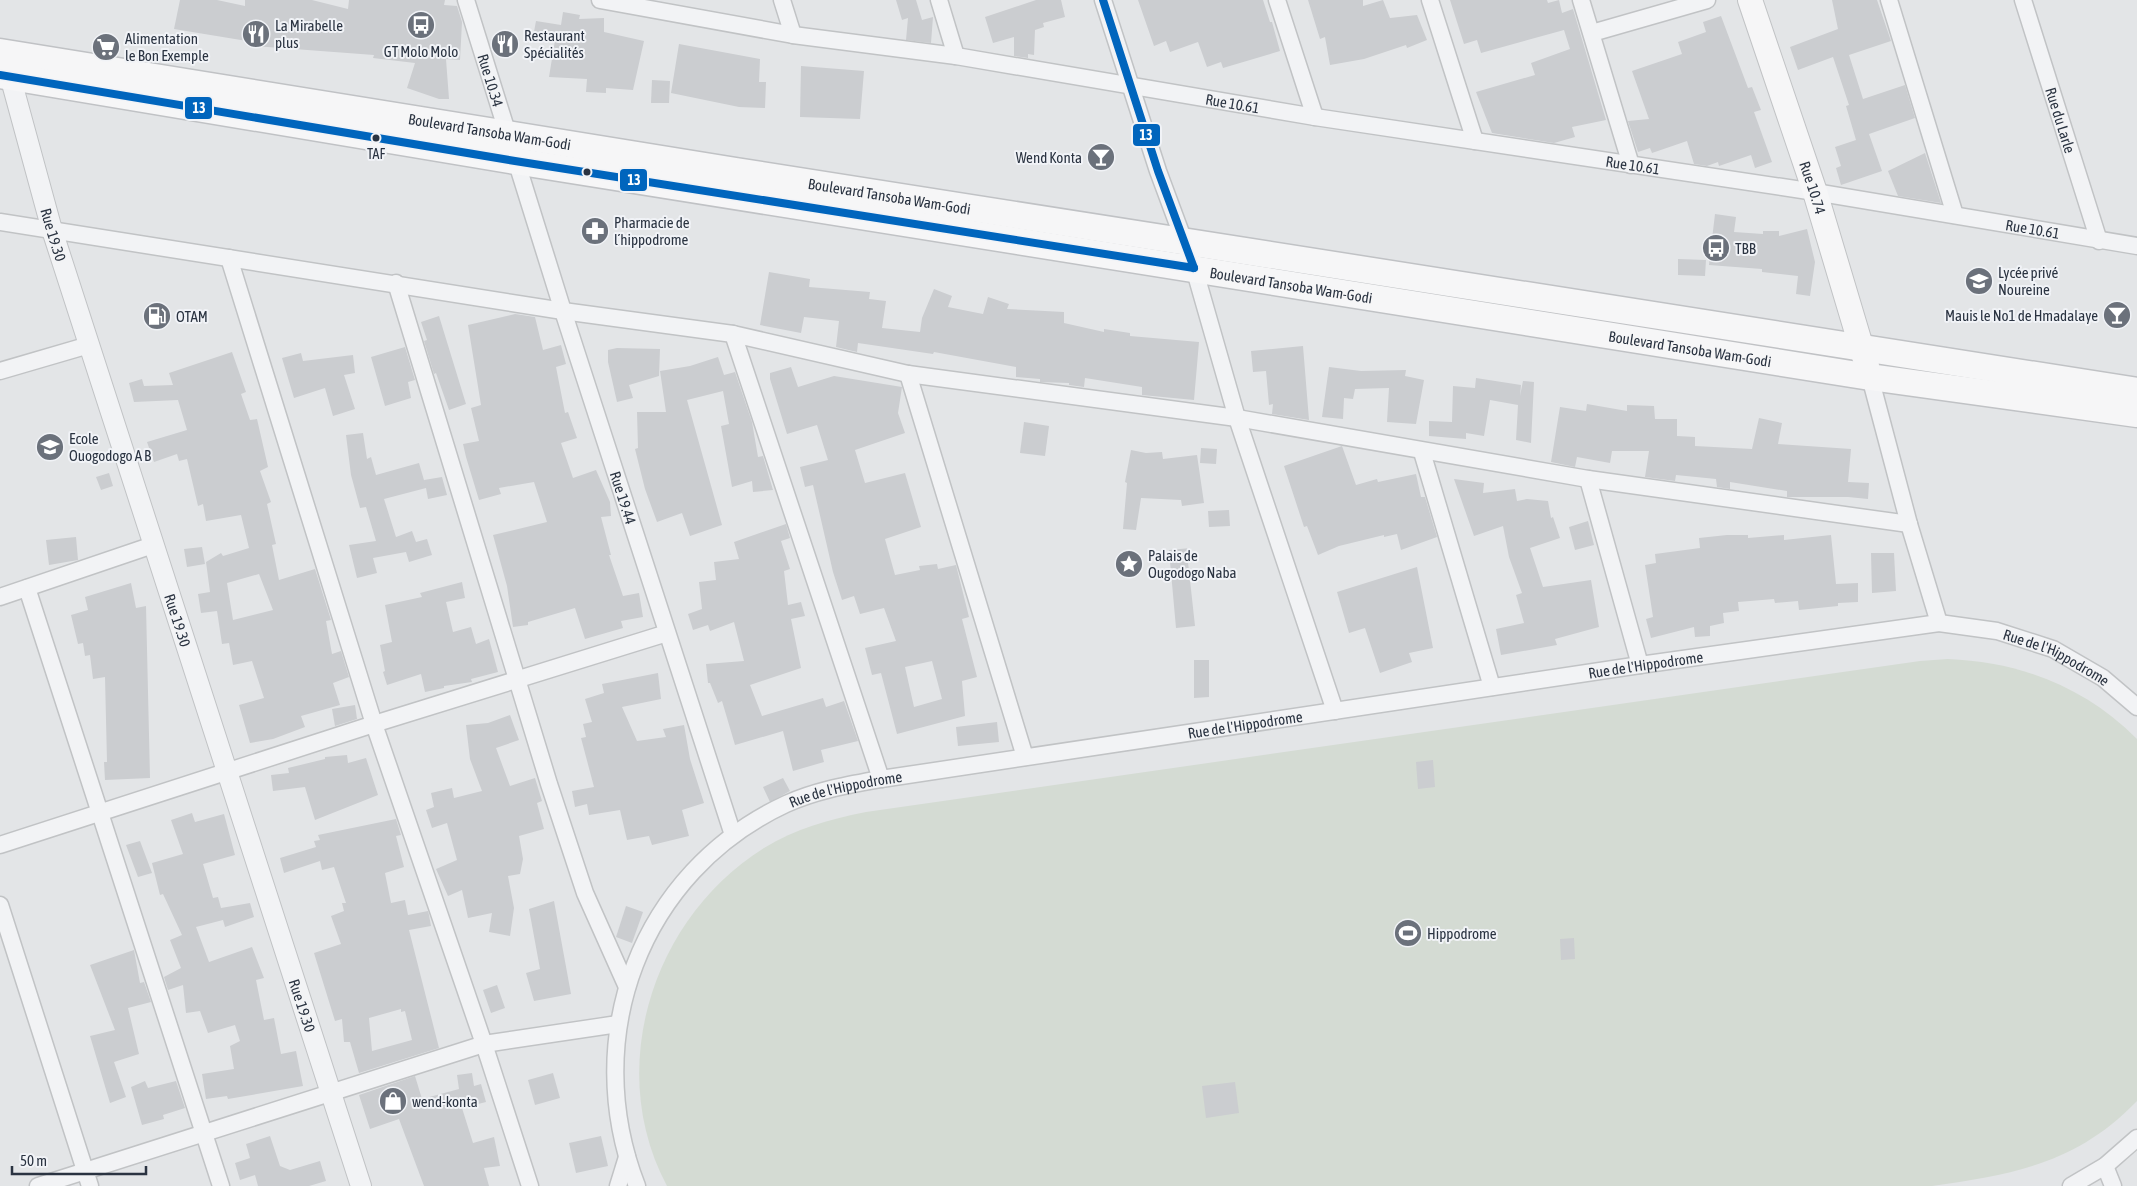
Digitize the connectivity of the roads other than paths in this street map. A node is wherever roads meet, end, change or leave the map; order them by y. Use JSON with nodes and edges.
{"nodes":[{"id":1,"x":466,"y":0,"type":"edge"},
{"id":2,"x":600,"y":0,"type":"edge"},
{"id":3,"x":782,"y":0,"type":"edge"},
{"id":4,"x":940,"y":0,"type":"edge"},
{"id":5,"x":1104,"y":0,"type":"edge"},
{"id":6,"x":1277,"y":0,"type":"edge"},
{"id":7,"x":1430,"y":0,"type":"edge"},
{"id":8,"x":1581,"y":0,"type":"edge"},
{"id":9,"x":1707,"y":0,"type":"edge"},
{"id":10,"x":1750,"y":0,"type":"edge"},
{"id":11,"x":1889,"y":0,"type":"edge"},
{"id":12,"x":2023,"y":0,"type":"edge"},
{"id":13,"x":628,"y":2,"type":"edge"},
{"id":14,"x":1592,"y":33,"type":"junction"},
{"id":15,"x":793,"y":35,"type":"junction"},
{"id":16,"x":956,"y":56,"type":"junction"},
{"id":17,"x":3,"y":60,"type":"edge"},
{"id":18,"x":1129,"y":84,"type":"junction"},
{"id":19,"x":1315,"y":116,"type":"junction"},
{"id":20,"x":506,"y":132,"type":"junction"},
{"id":21,"x":1475,"y":140,"type":"junction"},
{"id":22,"x":514,"y":161,"type":"junction"},
{"id":23,"x":1631,"y":165,"type":"junction"},
{"id":24,"x":1815,"y":192,"type":"junction"},
{"id":25,"x":1955,"y":215,"type":"junction"},
{"id":26,"x":0,"y":222,"type":"edge"},
{"id":27,"x":52,"y":230,"type":"junction"},
{"id":28,"x":2099,"y":241,"type":"junction"},
{"id":29,"x":1184,"y":242,"type":"junction"},
{"id":30,"x":2137,"y":246,"type":"edge"},
{"id":31,"x":229,"y":258,"type":"junction"},
{"id":32,"x":1194,"y":268,"type":"junction"},
{"id":33,"x":396,"y":283,"type":"junction"},
{"id":34,"x":563,"y":311,"type":"junction"},
{"id":35,"x":733,"y":334,"type":"junction"},
{"id":36,"x":89,"y":345,"type":"junction"},
{"id":37,"x":1862,"y":349,"type":"junction"},
{"id":38,"x":0,"y":371,"type":"edge"},
{"id":39,"x":908,"y":374,"type":"junction"},
{"id":40,"x":1870,"y":377,"type":"junction"},
{"id":41,"x":2137,"y":391,"type":"edge"},
{"id":42,"x":2137,"y":414,"type":"edge"},
{"id":43,"x":1236,"y":418,"type":"junction"},
{"id":44,"x":1422,"y":452,"type":"junction"},
{"id":45,"x":1588,"y":479,"type":"junction"},
{"id":46,"x":1909,"y":524,"type":"junction"},
{"id":47,"x":153,"y":545,"type":"junction"},
{"id":48,"x":27,"y":588,"type":"junction"},
{"id":49,"x":0,"y":598,"type":"edge"},
{"id":50,"x":1939,"y":623,"type":"junction"},
{"id":51,"x":667,"y":633,"type":"junction"},
{"id":52,"x":1640,"y":665,"type":"junction"},
{"id":53,"x":517,"y":679,"type":"junction"},
{"id":54,"x":1492,"y":687,"type":"junction"},
{"id":55,"x":2137,"y":707,"type":"edge"},
{"id":56,"x":1335,"y":711,"type":"junction"},
{"id":57,"x":374,"y":724,"type":"junction"},
{"id":58,"x":1025,"y":757,"type":"junction"},
{"id":59,"x":228,"y":772,"type":"junction"},
{"id":60,"x":881,"y":779,"type":"junction"},
{"id":61,"x":98,"y":813,"type":"junction"},
{"id":62,"x":734,"y":835,"type":"junction"},
{"id":63,"x":0,"y":845,"type":"edge"},
{"id":64,"x":0,"y":905,"type":"edge"},
{"id":65,"x":627,"y":987,"type":"junction"},
{"id":66,"x":618,"y":1024,"type":"junction"},
{"id":67,"x":484,"y":1044,"type":"junction"},
{"id":68,"x":330,"y":1091,"type":"junction"},
{"id":69,"x":203,"y":1132,"type":"junction"},
{"id":70,"x":2137,"y":1138,"type":"edge"},
{"id":71,"x":627,"y":1158,"type":"junction"},
{"id":72,"x":2105,"y":1166,"type":"junction"},
{"id":73,"x":88,"y":1178,"type":"edge"},
{"id":74,"x":38,"y":1186,"type":"edge"},
{"id":75,"x":221,"y":1186,"type":"edge"},
{"id":76,"x":361,"y":1186,"type":"edge"},
{"id":77,"x":530,"y":1186,"type":"edge"},
{"id":78,"x":618,"y":1186,"type":"edge"},
{"id":79,"x":637,"y":1186,"type":"edge"},
{"id":80,"x":2071,"y":1186,"type":"edge"},
{"id":81,"x":2113,"y":1186,"type":"edge"}],
"edges":[{"from":1,"to":20,"type":"street","name":"Rue 10.34"},
{"from":2,"to":13,"type":"street","name":"Rue 10.61"},
{"from":3,"to":15,"type":"street"},
{"from":4,"to":16,"type":"street"},
{"from":5,"to":18,"type":"street"},
{"from":6,"to":19,"type":"street"},
{"from":7,"to":21,"type":"street"},
{"from":8,"to":14,"type":"street"},
{"from":9,"to":14,"type":"street"},
{"from":10,"to":24,"type":"main road","name":"Rue 10.74"},
{"from":11,"to":25,"type":"street"},
{"from":12,"to":28,"type":"street","name":"Rue du Larle"},
{"from":13,"to":15,"type":"street","name":"Rue 10.61"},
{"from":14,"to":23,"type":"street"},
{"from":15,"to":16,"type":"street","name":"Rue 10.61"},
{"from":16,"to":18,"type":"street","name":"Rue 10.61"},
{"from":17,"to":20,"type":"main road","name":"Boulevard Tansoba Wam-Godi"},
{"from":17,"to":22,"type":"main road","name":"Boulevard Tansoba Wam-Godi"},
{"from":17,"to":27,"type":"street","name":"Rue 19.30"},
{"from":18,"to":19,"type":"street","name":"Rue 10.61"},
{"from":18,"to":29,"type":"street"},
{"from":19,"to":21,"type":"street","name":"Rue 10.61"},
{"from":20,"to":22,"type":"street","name":"Rue 10.34"},
{"from":20,"to":29,"type":"main road","name":"Boulevard Tansoba Wam-Godi"},
{"from":21,"to":23,"type":"street","name":"Rue 10.61"},
{"from":22,"to":32,"type":"main road","name":"Boulevard Tansoba Wam-Godi"},
{"from":22,"to":34,"type":"street","name":"Rue 19.44"},
{"from":23,"to":24,"type":"street","name":"Rue 10.61"},
{"from":24,"to":25,"type":"street","name":"Rue 10.61"},
{"from":24,"to":37,"type":"main road","name":"Rue 10.74"},
{"from":25,"to":28,"type":"street","name":"Rue 10.61"},
{"from":26,"to":27,"type":"street"},
{"from":27,"to":31,"type":"street"},
{"from":27,"to":36,"type":"street","name":"Rue 19.30"},
{"from":28,"to":30,"type":"street","name":"Rue 10.61"},
{"from":29,"to":32,"type":"street"},
{"from":29,"to":37,"type":"main road","name":"Boulevard Tansoba Wam-Godi"},
{"from":31,"to":33,"type":"street"},
{"from":31,"to":57,"type":"street"},
{"from":32,"to":40,"type":"main road","name":"Boulevard Tansoba Wam-Godi"},
{"from":32,"to":43,"type":"street"},
{"from":33,"to":34,"type":"street"},
{"from":33,"to":53,"type":"street"},
{"from":34,"to":35,"type":"street"},
{"from":34,"to":51,"type":"street","name":"Rue 19.44"},
{"from":35,"to":39,"type":"street"},
{"from":35,"to":60,"type":"street"},
{"from":36,"to":38,"type":"street"},
{"from":36,"to":47,"type":"street","name":"Rue 19.30"},
{"from":37,"to":40,"type":"main road","name":"Rue 10.74"},
{"from":37,"to":41,"type":"main road","name":"Boulevard Tansoba Wam-Godi"},
{"from":39,"to":43,"type":"street"},
{"from":39,"to":58,"type":"street"},
{"from":40,"to":42,"type":"main road","name":"Boulevard Tansoba Wam-Godi"},
{"from":40,"to":46,"type":"street"},
{"from":43,"to":44,"type":"street"},
{"from":43,"to":56,"type":"street"},
{"from":44,"to":45,"type":"street"},
{"from":44,"to":54,"type":"street"},
{"from":45,"to":46,"type":"street"},
{"from":45,"to":52,"type":"street"},
{"from":46,"to":50,"type":"street"},
{"from":47,"to":48,"type":"street"},
{"from":47,"to":59,"type":"street","name":"Rue 19.30"},
{"from":48,"to":49,"type":"street"},
{"from":48,"to":61,"type":"street"},
{"from":50,"to":52,"type":"street","name":"Rue de l'Hippodrome"},
{"from":50,"to":55,"type":"street","name":"Rue de l'Hippodrome"},
{"from":51,"to":53,"type":"street"},
{"from":51,"to":62,"type":"street","name":"Rue 19.44"},
{"from":52,"to":54,"type":"street","name":"Rue de l'Hippodrome"},
{"from":53,"to":57,"type":"street"},
{"from":53,"to":65,"type":"street"},
{"from":54,"to":56,"type":"street","name":"Rue de l'Hippodrome"},
{"from":56,"to":58,"type":"street","name":"Rue de l'Hippodrome"},
{"from":57,"to":59,"type":"street"},
{"from":57,"to":67,"type":"street"},
{"from":58,"to":60,"type":"street","name":"Rue de l'Hippodrome"},
{"from":59,"to":61,"type":"street"},
{"from":59,"to":68,"type":"street","name":"Rue 19.30"},
{"from":60,"to":62,"type":"street","name":"Rue de l'Hippodrome"},
{"from":61,"to":63,"type":"street"},
{"from":61,"to":69,"type":"street"},
{"from":62,"to":65,"type":"street","name":"Rue de l'Hippodrome"},
{"from":64,"to":73,"type":"street"},
{"from":65,"to":66,"type":"street","name":"Rue de l'Hippodrome"},
{"from":66,"to":67,"type":"street"},
{"from":66,"to":71,"type":"street","name":"Rue de l'Hippodrome"},
{"from":67,"to":68,"type":"street"},
{"from":67,"to":77,"type":"street"},
{"from":68,"to":69,"type":"street"},
{"from":68,"to":76,"type":"street","name":"Rue 19.30"},
{"from":69,"to":73,"type":"street"},
{"from":69,"to":75,"type":"street"},
{"from":70,"to":72,"type":"street"},
{"from":71,"to":78,"type":"street"},
{"from":71,"to":79,"type":"street","name":"Rue de l'Hippodrome"},
{"from":72,"to":80,"type":"street"},
{"from":72,"to":81,"type":"street"},
{"from":73,"to":74,"type":"street"}]}
